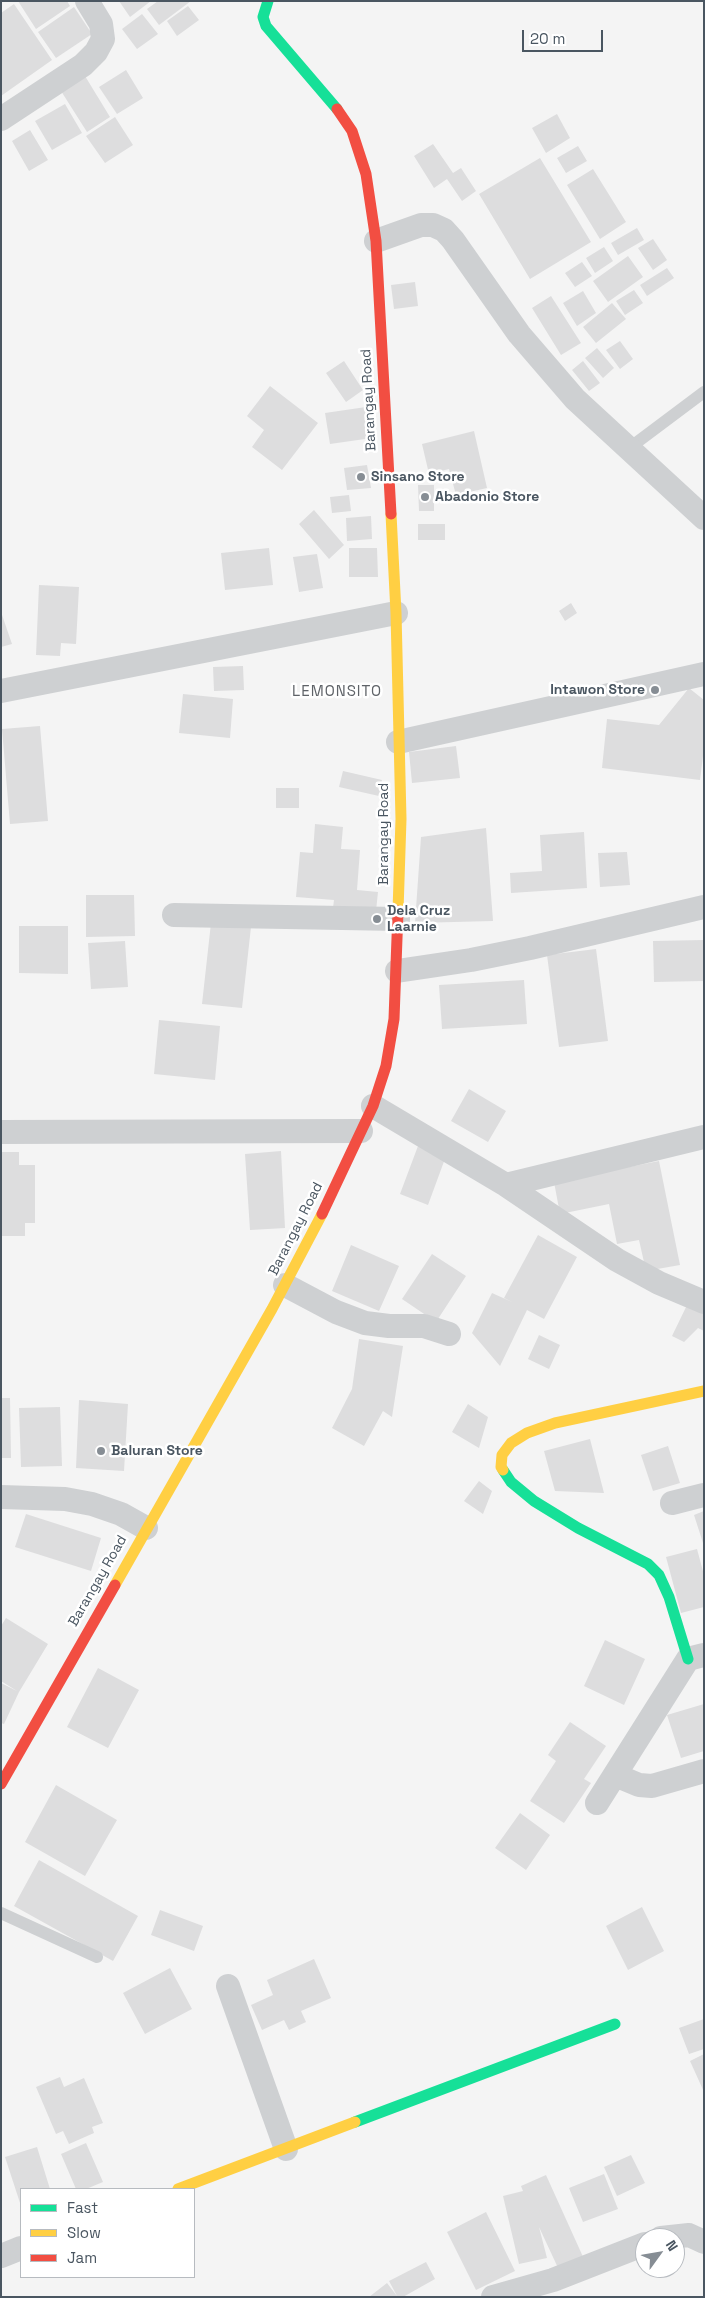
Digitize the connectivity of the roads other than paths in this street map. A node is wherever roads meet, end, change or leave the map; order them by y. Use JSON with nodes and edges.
{"nodes":[{"id":1,"x":87,"y":1,"type":"edge"},
{"id":2,"x":268,"y":1,"type":"edge"},
{"id":3,"x":1,"y":119,"type":"edge"},
{"id":4,"x":376,"y":241,"type":"junction"},
{"id":5,"x":704,"y":392,"type":"edge"},
{"id":6,"x":628,"y":449,"type":"junction"},
{"id":7,"x":700,"y":510,"type":"edge"},
{"id":8,"x":396,"y":612,"type":"junction"},
{"id":9,"x":704,"y":674,"type":"edge"},
{"id":10,"x":1,"y":691,"type":"edge"},
{"id":11,"x":398,"y":742,"type":"junction"},
{"id":12,"x":704,"y":908,"type":"edge"},
{"id":13,"x":174,"y":915,"type":"dead end"},
{"id":14,"x":398,"y":919,"type":"junction"},
{"id":15,"x":396,"y":971,"type":"junction"},
{"id":16,"x":373,"y":1106,"type":"junction"},
{"id":17,"x":1,"y":1132,"type":"edge"},
{"id":18,"x":362,"y":1132,"type":"junction"},
{"id":19,"x":704,"y":1137,"type":"edge"},
{"id":20,"x":506,"y":1185,"type":"junction"},
{"id":21,"x":285,"y":1285,"type":"junction"},
{"id":22,"x":701,"y":1298,"type":"edge"},
{"id":23,"x":449,"y":1334,"type":"dead end"},
{"id":24,"x":704,"y":1391,"type":"edge"},
{"id":25,"x":704,"y":1495,"type":"edge"},
{"id":26,"x":1,"y":1497,"type":"edge"},
{"id":27,"x":672,"y":1503,"type":"dead end"},
{"id":28,"x":146,"y":1528,"type":"junction"},
{"id":29,"x":696,"y":1657,"type":"edge"},
{"id":30,"x":704,"y":1771,"type":"edge"},
{"id":31,"x":615,"y":1775,"type":"junction"},
{"id":32,"x":1,"y":1784,"type":"edge"},
{"id":33,"x":597,"y":1804,"type":"dead end"},
{"id":34,"x":1,"y":1913,"type":"edge"},
{"id":35,"x":97,"y":1957,"type":"dead end"},
{"id":36,"x":228,"y":1986,"type":"dead end"},
{"id":37,"x":615,"y":2024,"type":"dead end"},
{"id":38,"x":286,"y":2149,"type":"junction"},
{"id":39,"x":181,"y":2188,"type":"edge"},
{"id":40,"x":685,"y":2235,"type":"edge"},
{"id":41,"x":704,"y":2242,"type":"edge"},
{"id":42,"x":635,"y":2248,"type":"edge"},
{"id":43,"x":493,"y":2297,"type":"edge"}],
"edges":[{"from":1,"to":3,"type":"street"},
{"from":2,"to":4,"type":"street","name":"Barangay Road"},
{"from":4,"to":6,"type":"street"},
{"from":4,"to":8,"type":"street","name":"Barangay Road"},
{"from":5,"to":6,"type":"lane"},
{"from":6,"to":7,"type":"street"},
{"from":8,"to":10,"type":"street"},
{"from":8,"to":11,"type":"street","name":"Barangay Road"},
{"from":9,"to":11,"type":"street"},
{"from":11,"to":14,"type":"street","name":"Barangay Road"},
{"from":12,"to":15,"type":"street"},
{"from":13,"to":14,"type":"street"},
{"from":14,"to":15,"type":"street","name":"Barangay Road"},
{"from":15,"to":16,"type":"street","name":"Barangay Road"},
{"from":16,"to":18,"type":"street","name":"Barangay Road"},
{"from":16,"to":20,"type":"street"},
{"from":17,"to":18,"type":"street"},
{"from":18,"to":21,"type":"street","name":"Barangay Road"},
{"from":19,"to":20,"type":"street"},
{"from":20,"to":22,"type":"street"},
{"from":21,"to":23,"type":"street"},
{"from":21,"to":28,"type":"street","name":"Barangay Road"},
{"from":24,"to":29,"type":"street"},
{"from":25,"to":27,"type":"street"},
{"from":26,"to":28,"type":"street"},
{"from":28,"to":32,"type":"street","name":"Barangay Road"},
{"from":29,"to":31,"type":"street"},
{"from":30,"to":31,"type":"street"},
{"from":31,"to":33,"type":"street"},
{"from":34,"to":35,"type":"lane"},
{"from":36,"to":38,"type":"street"},
{"from":37,"to":38,"type":"street"},
{"from":38,"to":39,"type":"street"},
{"from":40,"to":41,"type":"street"},
{"from":42,"to":43,"type":"street"}]}
